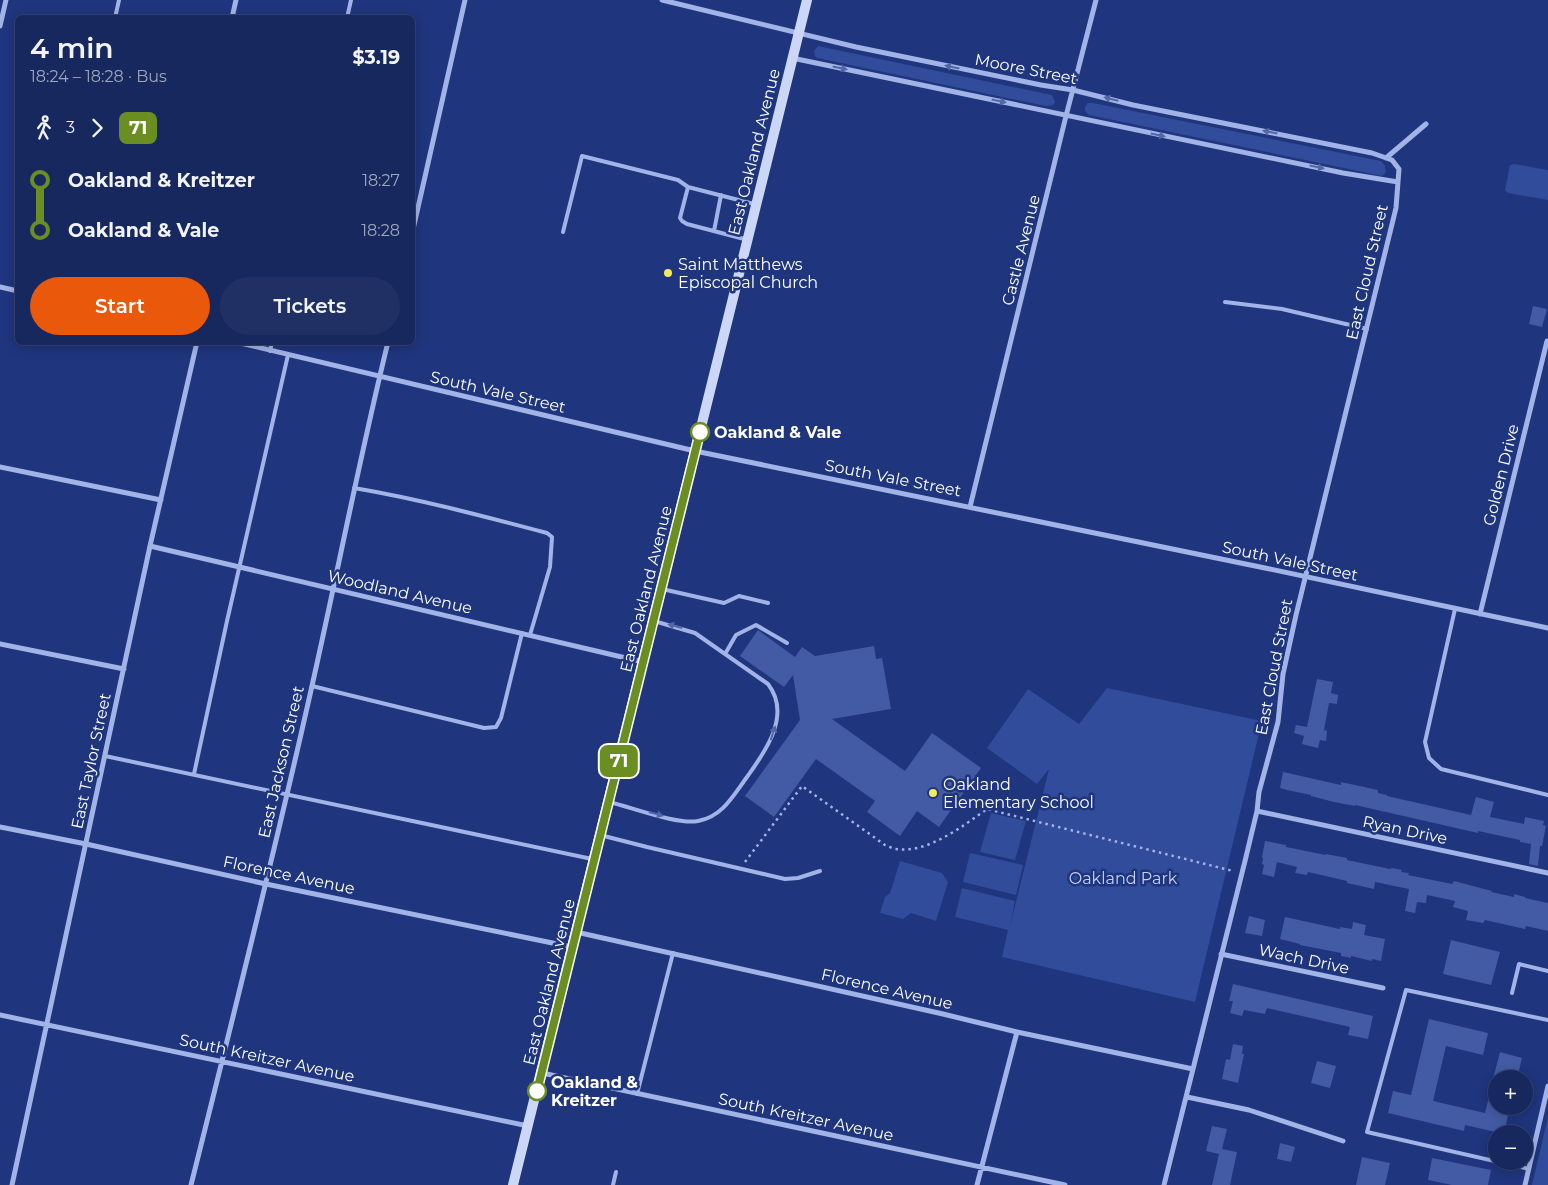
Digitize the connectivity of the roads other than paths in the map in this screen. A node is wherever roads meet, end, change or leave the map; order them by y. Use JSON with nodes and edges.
{"nodes":[{"id":1,"x":6,"y":0,"type":"edge"},
{"id":2,"x":118,"y":0,"type":"edge"},
{"id":3,"x":236,"y":0,"type":"edge"},
{"id":4,"x":351,"y":0,"type":"edge"},
{"id":5,"x":465,"y":0,"type":"edge"},
{"id":6,"x":662,"y":0,"type":"edge"},
{"id":7,"x":806,"y":0,"type":"edge"},
{"id":8,"x":1096,"y":0,"type":"edge"},
{"id":9,"x":116,"y":15,"type":"edge"},
{"id":10,"x":233,"y":15,"type":"edge"},
{"id":11,"x":348,"y":15,"type":"edge"},
{"id":12,"x":0,"y":26,"type":"edge"},
{"id":13,"x":798,"y":33,"type":"junction"},
{"id":14,"x":792,"y":58,"type":"junction"},
{"id":15,"x":1073,"y":90,"type":"junction"},
{"id":16,"x":1066,"y":116,"type":"junction"},
{"id":17,"x":1426,"y":124,"type":"dead end"},
{"id":18,"x":1386,"y":158,"type":"junction"},
{"id":19,"x":1398,"y":182,"type":"junction"},
{"id":20,"x":688,"y":186,"type":"junction"},
{"id":21,"x":721,"y":195,"type":"junction"},
{"id":22,"x":756,"y":204,"type":"junction"},
{"id":23,"x":415,"y":221,"type":"edge"},
{"id":24,"x":714,"y":231,"type":"junction"},
{"id":25,"x":563,"y":232,"type":"dead end"},
{"id":26,"x":748,"y":240,"type":"junction"},
{"id":27,"x":0,"y":286,"type":"edge"},
{"id":28,"x":15,"y":290,"type":"edge"},
{"id":29,"x":1225,"y":302,"type":"dead end"},
{"id":30,"x":1367,"y":329,"type":"junction"},
{"id":31,"x":1547,"y":341,"type":"edge"},
{"id":32,"x":195,"y":345,"type":"edge"},
{"id":33,"x":247,"y":345,"type":"edge"},
{"id":34,"x":271,"y":345,"type":"edge"},
{"id":35,"x":387,"y":345,"type":"edge"},
{"id":36,"x":270,"y":351,"type":"junction"},
{"id":37,"x":288,"y":355,"type":"junction"},
{"id":38,"x":379,"y":377,"type":"junction"},
{"id":39,"x":695,"y":451,"type":"junction"},
{"id":40,"x":0,"y":467,"type":"edge"},
{"id":41,"x":354,"y":488,"type":"junction"},
{"id":42,"x":161,"y":500,"type":"junction"},
{"id":43,"x":970,"y":507,"type":"junction"},
{"id":44,"x":150,"y":546,"type":"junction"},
{"id":45,"x":241,"y":567,"type":"junction"},
{"id":46,"x":1306,"y":577,"type":"junction"},
{"id":47,"x":332,"y":588,"type":"junction"},
{"id":48,"x":662,"y":589,"type":"junction"},
{"id":49,"x":768,"y":603,"type":"dead end"},
{"id":50,"x":1455,"y":609,"type":"junction"},
{"id":51,"x":1480,"y":614,"type":"junction"},
{"id":52,"x":654,"y":620,"type":"junction"},
{"id":53,"x":1548,"y":628,"type":"edge"},
{"id":54,"x":522,"y":633,"type":"junction"},
{"id":55,"x":530,"y":635,"type":"junction"},
{"id":56,"x":788,"y":643,"type":"dead end"},
{"id":57,"x":0,"y":644,"type":"edge"},
{"id":58,"x":725,"y":654,"type":"junction"},
{"id":59,"x":643,"y":662,"type":"junction"},
{"id":60,"x":124,"y":669,"type":"junction"},
{"id":61,"x":312,"y":686,"type":"junction"},
{"id":62,"x":105,"y":756,"type":"junction"},
{"id":63,"x":194,"y":774,"type":"junction"},
{"id":64,"x":287,"y":795,"type":"junction"},
{"id":65,"x":1548,"y":795,"type":"edge"},
{"id":66,"x":609,"y":802,"type":"junction"},
{"id":67,"x":1257,"y":811,"type":"junction"},
{"id":68,"x":0,"y":827,"type":"edge"},
{"id":69,"x":600,"y":834,"type":"junction"},
{"id":70,"x":86,"y":844,"type":"junction"},
{"id":71,"x":594,"y":860,"type":"junction"},
{"id":72,"x":820,"y":871,"type":"dead end"},
{"id":73,"x":1548,"y":874,"type":"edge"},
{"id":74,"x":266,"y":884,"type":"junction"},
{"id":75,"x":576,"y":932,"type":"junction"},
{"id":76,"x":573,"y":947,"type":"junction"},
{"id":77,"x":672,"y":954,"type":"junction"},
{"id":78,"x":1221,"y":954,"type":"junction"},
{"id":79,"x":1548,"y":971,"type":"edge"},
{"id":80,"x":1383,"y":988,"type":"dead end"},
{"id":81,"x":1512,"y":993,"type":"dead end"},
{"id":82,"x":0,"y":1015,"type":"edge"},
{"id":83,"x":1548,"y":1020,"type":"edge"},
{"id":84,"x":47,"y":1024,"type":"junction"},
{"id":85,"x":1016,"y":1032,"type":"junction"},
{"id":86,"x":222,"y":1062,"type":"junction"},
{"id":87,"x":1193,"y":1069,"type":"junction"},
{"id":88,"x":542,"y":1073,"type":"junction"},
{"id":89,"x":1548,"y":1086,"type":"edge"},
{"id":90,"x":637,"y":1094,"type":"junction"},
{"id":91,"x":1186,"y":1096,"type":"junction"},
{"id":92,"x":528,"y":1126,"type":"junction"},
{"id":93,"x":1343,"y":1141,"type":"dead end"},
{"id":94,"x":1533,"y":1148,"type":"edge"},
{"id":95,"x":1488,"y":1160,"type":"edge"},
{"id":96,"x":981,"y":1166,"type":"junction"},
{"id":97,"x":1528,"y":1170,"type":"edge"},
{"id":98,"x":616,"y":1172,"type":"dead end"},
{"id":99,"x":12,"y":1185,"type":"edge"},
{"id":100,"x":192,"y":1185,"type":"edge"},
{"id":101,"x":513,"y":1185,"type":"edge"},
{"id":102,"x":613,"y":1185,"type":"edge"},
{"id":103,"x":977,"y":1185,"type":"edge"},
{"id":104,"x":1065,"y":1185,"type":"edge"},
{"id":105,"x":1164,"y":1185,"type":"edge"},
{"id":106,"x":1525,"y":1185,"type":"edge"}],
"edges":[{"from":1,"to":12,"type":"street"},
{"from":2,"to":9,"type":"lane"},
{"from":3,"to":10,"type":"street"},
{"from":4,"to":11,"type":"lane"},
{"from":5,"to":23,"type":"street"},
{"from":6,"to":13,"type":"street","name":"Moore Street"},
{"from":7,"to":13,"type":"main road","name":"East Oakland Avenue"},
{"from":8,"to":15,"type":"street","name":"Castle Avenue"},
{"from":13,"to":14,"type":"main road","name":"East Oakland Avenue"},
{"from":15,"to":13,"type":"street","name":"Moore Street","one_way":true},
{"from":14,"to":16,"type":"street","one_way":true},
{"from":14,"to":22,"type":"main road","name":"East Oakland Avenue"},
{"from":15,"to":16,"type":"street","name":"Castle Avenue"},
{"from":18,"to":15,"type":"street","name":"Moore Street","one_way":true},
{"from":16,"to":19,"type":"street","one_way":true},
{"from":16,"to":43,"type":"street","name":"Castle Avenue"},
{"from":17,"to":18,"type":"street"},
{"from":18,"to":19,"type":"street","name":"East Cloud Street"},
{"from":19,"to":30,"type":"street","name":"East Cloud Street"},
{"from":20,"to":21,"type":"lane"},
{"from":20,"to":24,"type":"lane"},
{"from":20,"to":25,"type":"lane"},
{"from":21,"to":22,"type":"lane"},
{"from":21,"to":24,"type":"lane"},
{"from":22,"to":26,"type":"main road","name":"East Oakland Avenue"},
{"from":24,"to":26,"type":"lane"},
{"from":26,"to":39,"type":"main road","name":"East Oakland Avenue"},
{"from":27,"to":28,"type":"street"},
{"from":29,"to":30,"type":"lane"},
{"from":30,"to":46,"type":"street","name":"East Cloud Street"},
{"from":31,"to":51,"type":"street","name":"Golden Drive"},
{"from":32,"to":42,"type":"street","name":"East Taylor Street"},
{"from":33,"to":36,"type":"street","name":"South Vale Street"},
{"from":34,"to":36,"type":"lane"},
{"from":35,"to":38,"type":"street","name":"East Jackson Street"},
{"from":36,"to":37,"type":"street","name":"South Vale Street"},
{"from":37,"to":38,"type":"street","name":"South Vale Street"},
{"from":37,"to":45,"type":"lane"},
{"from":38,"to":39,"type":"street","name":"South Vale Street"},
{"from":38,"to":41,"type":"street","name":"East Jackson Street"},
{"from":39,"to":43,"type":"street","name":"South Vale Street"},
{"from":39,"to":48,"type":"main road","name":"East Oakland Avenue"},
{"from":40,"to":42,"type":"street"},
{"from":41,"to":47,"type":"street","name":"East Jackson Street"},
{"from":41,"to":55,"type":"lane"},
{"from":42,"to":44,"type":"street","name":"East Taylor Street"},
{"from":43,"to":46,"type":"street","name":"South Vale Street"},
{"from":44,"to":45,"type":"street","name":"Woodland Avenue"},
{"from":44,"to":60,"type":"street","name":"East Taylor Street"},
{"from":45,"to":47,"type":"street","name":"Woodland Avenue"},
{"from":45,"to":63,"type":"lane"},
{"from":46,"to":50,"type":"street","name":"South Vale Street"},
{"from":46,"to":67,"type":"street","name":"East Cloud Street"},
{"from":47,"to":54,"type":"street","name":"Woodland Avenue"},
{"from":47,"to":61,"type":"street","name":"East Jackson Street"},
{"from":48,"to":49,"type":"lane"},
{"from":48,"to":52,"type":"main road","name":"East Oakland Avenue"},
{"from":50,"to":51,"type":"street","name":"South Vale Street"},
{"from":50,"to":65,"type":"lane"},
{"from":51,"to":53,"type":"street","name":"South Vale Street"},
{"from":58,"to":52,"type":"lane","one_way":true},
{"from":52,"to":59,"type":"main road","name":"East Oakland Avenue"},
{"from":54,"to":55,"type":"street","name":"Woodland Avenue"},
{"from":54,"to":61,"type":"lane"},
{"from":55,"to":59,"type":"street","name":"Woodland Avenue"},
{"from":56,"to":58,"type":"lane"},
{"from":57,"to":60,"type":"street"},
{"from":66,"to":58,"type":"lane","one_way":true},
{"from":59,"to":66,"type":"main road","name":"East Oakland Avenue"},
{"from":60,"to":62,"type":"street","name":"East Taylor Street"},
{"from":61,"to":64,"type":"street","name":"East Jackson Street"},
{"from":62,"to":63,"type":"lane"},
{"from":62,"to":70,"type":"street","name":"East Taylor Street"},
{"from":63,"to":64,"type":"lane"},
{"from":64,"to":71,"type":"lane"},
{"from":64,"to":74,"type":"street","name":"East Jackson Street"},
{"from":66,"to":69,"type":"main road","name":"East Oakland Avenue"},
{"from":67,"to":73,"type":"street","name":"Ryan Drive"},
{"from":67,"to":78,"type":"street","name":"East Cloud Street"},
{"from":68,"to":70,"type":"street","name":"Florence Avenue"},
{"from":69,"to":71,"type":"main road","name":"East Oakland Avenue"},
{"from":69,"to":72,"type":"lane"},
{"from":70,"to":74,"type":"street","name":"Florence Avenue"},
{"from":70,"to":84,"type":"street","name":"East Taylor Street"},
{"from":71,"to":75,"type":"main road","name":"East Oakland Avenue"},
{"from":74,"to":76,"type":"street","name":"Florence Avenue"},
{"from":74,"to":86,"type":"street","name":"East Jackson Street"},
{"from":75,"to":76,"type":"main road","name":"East Oakland Avenue"},
{"from":75,"to":77,"type":"street","name":"Florence Avenue"},
{"from":76,"to":88,"type":"main road","name":"East Oakland Avenue"},
{"from":77,"to":85,"type":"street","name":"Florence Avenue"},
{"from":77,"to":90,"type":"lane"},
{"from":78,"to":80,"type":"street","name":"Wach Drive"},
{"from":78,"to":87,"type":"street","name":"East Cloud Street"},
{"from":79,"to":81,"type":"lane"},
{"from":82,"to":84,"type":"street","name":"South Kreitzer Avenue"},
{"from":83,"to":95,"type":"lane"},
{"from":84,"to":86,"type":"street","name":"South Kreitzer Avenue"},
{"from":84,"to":99,"type":"street","name":"East Taylor Street"},
{"from":85,"to":87,"type":"street","name":"Florence Avenue"},
{"from":85,"to":96,"type":"street"},
{"from":86,"to":92,"type":"street","name":"South Kreitzer Avenue"},
{"from":86,"to":100,"type":"street","name":"East Jackson Street"},
{"from":87,"to":91,"type":"street","name":"East Cloud Street"},
{"from":88,"to":90,"type":"street","name":"South Kreitzer Avenue"},
{"from":88,"to":92,"type":"main road","name":"East Oakland Avenue"},
{"from":89,"to":94,"type":"street"},
{"from":90,"to":96,"type":"street","name":"South Kreitzer Avenue"},
{"from":91,"to":93,"type":"street"},
{"from":91,"to":105,"type":"street"},
{"from":92,"to":101,"type":"main road","name":"East Oakland Avenue"},
{"from":96,"to":103,"type":"street"},
{"from":96,"to":104,"type":"street","name":"South Kreitzer Avenue"},
{"from":97,"to":106,"type":"street"},
{"from":98,"to":102,"type":"lane"}]}
